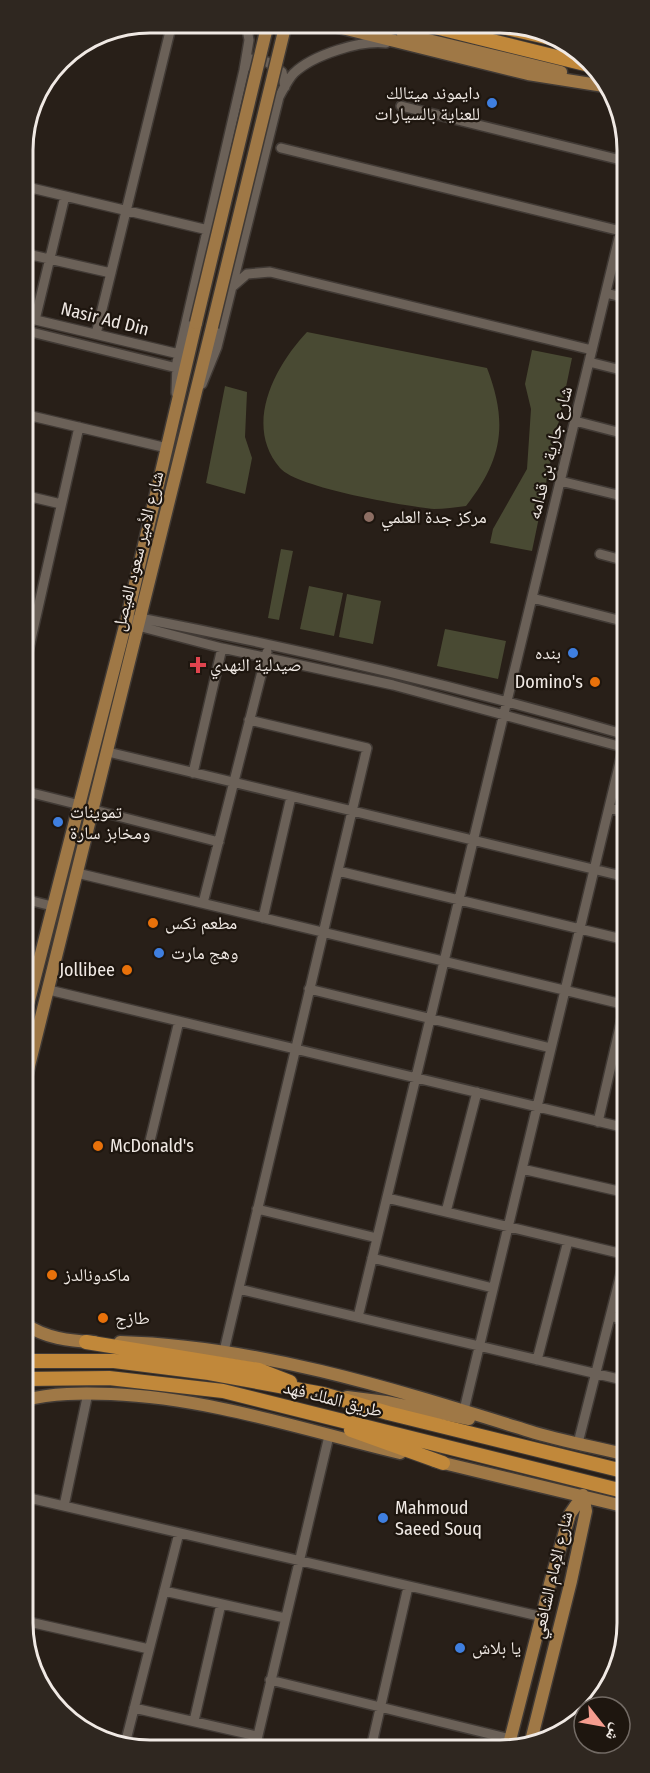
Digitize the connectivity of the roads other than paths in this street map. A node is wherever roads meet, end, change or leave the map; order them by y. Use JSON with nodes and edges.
{"nodes":[{"id":1,"x":169,"y":33,"type":"edge"},
{"id":2,"x":248,"y":33,"type":"edge"},
{"id":3,"x":266,"y":33,"type":"edge"},
{"id":4,"x":284,"y":33,"type":"edge"},
{"id":5,"x":362,"y":33,"type":"edge"},
{"id":6,"x":397,"y":33,"type":"edge"},
{"id":7,"x":459,"y":33,"type":"edge"},
{"id":8,"x":414,"y":46,"type":"junction"},
{"id":9,"x":577,"y":62,"type":"edge"},
{"id":10,"x":244,"y":70,"type":"junction"},
{"id":11,"x":593,"y":79,"type":"edge"},
{"id":12,"x":597,"y":85,"type":"edge"},
{"id":13,"x":285,"y":87,"type":"junction"},
{"id":14,"x":401,"y":106,"type":"dead end"},
{"id":15,"x":280,"y":148,"type":"dead end"},
{"id":16,"x":617,"y":159,"type":"edge"},
{"id":17,"x":33,"y":188,"type":"edge"},
{"id":18,"x":65,"y":196,"type":"junction"},
{"id":19,"x":127,"y":211,"type":"junction"},
{"id":20,"x":208,"y":230,"type":"junction"},
{"id":21,"x":617,"y":230,"type":"edge"},
{"id":22,"x":617,"y":253,"type":"edge"},
{"id":23,"x":33,"y":255,"type":"edge"},
{"id":24,"x":50,"y":259,"type":"junction"},
{"id":25,"x":111,"y":273,"type":"junction"},
{"id":26,"x":232,"y":287,"type":"junction"},
{"id":27,"x":606,"y":293,"type":"junction"},
{"id":28,"x":617,"y":296,"type":"edge"},
{"id":29,"x":35,"y":320,"type":"joint"},
{"id":30,"x":33,"y":332,"type":"edge"},
{"id":31,"x":96,"y":334,"type":"junction"},
{"id":32,"x":592,"y":350,"type":"junction"},
{"id":33,"x":179,"y":354,"type":"junction"},
{"id":34,"x":589,"y":362,"type":"junction"},
{"id":35,"x":177,"y":368,"type":"junction"},
{"id":36,"x":617,"y":369,"type":"edge"},
{"id":37,"x":192,"y":412,"type":"junction"},
{"id":38,"x":175,"y":413,"type":"junction"},
{"id":39,"x":33,"y":416,"type":"edge"},
{"id":40,"x":575,"y":421,"type":"junction"},
{"id":41,"x":79,"y":427,"type":"junction"},
{"id":42,"x":617,"y":432,"type":"edge"},
{"id":43,"x":167,"y":448,"type":"junction"},
{"id":44,"x":560,"y":481,"type":"junction"},
{"id":45,"x":617,"y":495,"type":"edge"},
{"id":46,"x":33,"y":497,"type":"edge"},
{"id":47,"x":61,"y":504,"type":"junction"},
{"id":48,"x":600,"y":554,"type":"dead end"},
{"id":49,"x":617,"y":559,"type":"edge"},
{"id":50,"x":532,"y":598,"type":"junction"},
{"id":51,"x":617,"y":620,"type":"edge"},
{"id":52,"x":134,"y":622,"type":"junction"},
{"id":53,"x":33,"y":630,"type":"edge"},
{"id":54,"x":268,"y":644,"type":"junction"},
{"id":55,"x":222,"y":648,"type":"junction"},
{"id":56,"x":266,"y":657,"type":"junction"},
{"id":57,"x":354,"y":663,"type":"junction"},
{"id":58,"x":352,"y":676,"type":"junction"},
{"id":59,"x":506,"y":700,"type":"junction"},
{"id":60,"x":503,"y":713,"type":"junction"},
{"id":61,"x":249,"y":720,"type":"junction"},
{"id":62,"x":617,"y":733,"type":"edge"},
{"id":63,"x":617,"y":746,"type":"edge"},
{"id":64,"x":108,"y":752,"type":"junction"},
{"id":65,"x":193,"y":773,"type":"junction"},
{"id":66,"x":617,"y":778,"type":"edge"},
{"id":67,"x":234,"y":783,"type":"junction"},
{"id":68,"x":33,"y":793,"type":"edge"},
{"id":69,"x":291,"y":797,"type":"junction"},
{"id":70,"x":80,"y":805,"type":"junction"},
{"id":71,"x":609,"y":808,"type":"junction"},
{"id":72,"x":94,"y":810,"type":"junction"},
{"id":73,"x":617,"y":810,"type":"edge"},
{"id":74,"x":352,"y":811,"type":"junction"},
{"id":75,"x":473,"y":841,"type":"junction"},
{"id":76,"x":219,"y":842,"type":"junction"},
{"id":77,"x":594,"y":870,"type":"junction"},
{"id":78,"x":338,"y":871,"type":"junction"},
{"id":79,"x":77,"y":873,"type":"junction"},
{"id":80,"x":617,"y":875,"type":"edge"},
{"id":81,"x":459,"y":900,"type":"junction"},
{"id":82,"x":33,"y":901,"type":"edge"},
{"id":83,"x":203,"y":903,"type":"junction"},
{"id":84,"x":52,"y":906,"type":"junction"},
{"id":85,"x":263,"y":918,"type":"junction"},
{"id":86,"x":580,"y":928,"type":"junction"},
{"id":87,"x":323,"y":932,"type":"junction"},
{"id":88,"x":617,"y":938,"type":"edge"},
{"id":89,"x":444,"y":961,"type":"junction"},
{"id":90,"x":33,"y":983,"type":"edge"},
{"id":91,"x":309,"y":989,"type":"junction"},
{"id":92,"x":49,"y":990,"type":"junction"},
{"id":93,"x":565,"y":990,"type":"junction"},
{"id":94,"x":617,"y":1003,"type":"edge"},
{"id":95,"x":430,"y":1019,"type":"junction"},
{"id":96,"x":179,"y":1021,"type":"junction"},
{"id":97,"x":617,"y":1043,"type":"edge"},
{"id":98,"x":551,"y":1048,"type":"junction"},
{"id":99,"x":295,"y":1049,"type":"junction"},
{"id":100,"x":33,"y":1051,"type":"edge"},
{"id":101,"x":416,"y":1078,"type":"junction"},
{"id":102,"x":477,"y":1092,"type":"junction"},
{"id":103,"x":537,"y":1107,"type":"junction"},
{"id":104,"x":598,"y":1122,"type":"junction"},
{"id":105,"x":617,"y":1126,"type":"edge"},
{"id":106,"x":149,"y":1144,"type":"dead end"},
{"id":107,"x":522,"y":1169,"type":"junction"},
{"id":108,"x":617,"y":1191,"type":"edge"},
{"id":109,"x":387,"y":1197,"type":"junction"},
{"id":110,"x":257,"y":1209,"type":"junction"},
{"id":111,"x":446,"y":1212,"type":"junction"},
{"id":112,"x":508,"y":1227,"type":"junction"},
{"id":113,"x":377,"y":1238,"type":"junction"},
{"id":114,"x":568,"y":1241,"type":"junction"},
{"id":115,"x":617,"y":1251,"type":"edge"},
{"id":116,"x":372,"y":1258,"type":"junction"},
{"id":117,"x":238,"y":1288,"type":"junction"},
{"id":118,"x":493,"y":1288,"type":"junction"},
{"id":119,"x":617,"y":1291,"type":"edge"},
{"id":120,"x":611,"y":1316,"type":"junction"},
{"id":121,"x":358,"y":1317,"type":"junction"},
{"id":122,"x":617,"y":1318,"type":"edge"},
{"id":123,"x":33,"y":1330,"type":"edge"},
{"id":124,"x":86,"y":1342,"type":"junction"},
{"id":125,"x":479,"y":1346,"type":"junction"},
{"id":126,"x":225,"y":1351,"type":"junction"},
{"id":127,"x":537,"y":1360,"type":"junction"},
{"id":128,"x":33,"y":1361,"type":"edge"},
{"id":129,"x":597,"y":1374,"type":"junction"},
{"id":130,"x":33,"y":1379,"type":"edge"},
{"id":131,"x":617,"y":1379,"type":"edge"},
{"id":132,"x":49,"y":1394,"type":"junction"},
{"id":133,"x":88,"y":1394,"type":"junction"},
{"id":134,"x":323,"y":1394,"type":"junction"},
{"id":135,"x":33,"y":1398,"type":"edge"},
{"id":136,"x":33,"y":1401,"type":"edge"},
{"id":137,"x":272,"y":1402,"type":"junction"},
{"id":138,"x":464,"y":1410,"type":"junction"},
{"id":139,"x":532,"y":1432,"type":"junction"},
{"id":140,"x":329,"y":1436,"type":"junction"},
{"id":141,"x":578,"y":1443,"type":"junction"},
{"id":142,"x":617,"y":1453,"type":"edge"},
{"id":143,"x":443,"y":1463,"type":"junction"},
{"id":144,"x":617,"y":1469,"type":"edge"},
{"id":145,"x":617,"y":1489,"type":"edge"},
{"id":146,"x":583,"y":1495,"type":"junction"},
{"id":147,"x":33,"y":1499,"type":"edge"},
{"id":148,"x":617,"y":1504,"type":"edge"},
{"id":149,"x":64,"y":1506,"type":"junction"},
{"id":150,"x":180,"y":1533,"type":"junction"},
{"id":151,"x":298,"y":1561,"type":"junction"},
{"id":152,"x":552,"y":1576,"type":"junction"},
{"id":153,"x":572,"y":1581,"type":"junction"},
{"id":154,"x":408,"y":1587,"type":"junction"},
{"id":155,"x":164,"y":1591,"type":"junction"},
{"id":156,"x":221,"y":1604,"type":"junction"},
{"id":157,"x":543,"y":1617,"type":"junction"},
{"id":158,"x":285,"y":1618,"type":"junction"},
{"id":159,"x":33,"y":1623,"type":"edge"},
{"id":160,"x":149,"y":1649,"type":"junction"},
{"id":161,"x":270,"y":1680,"type":"junction"},
{"id":162,"x":381,"y":1707,"type":"junction"},
{"id":163,"x":134,"y":1708,"type":"junction"},
{"id":164,"x":194,"y":1721,"type":"junction"},
{"id":165,"x":532,"y":1735,"type":"edge"},
{"id":166,"x":257,"y":1736,"type":"junction"},
{"id":167,"x":127,"y":1738,"type":"edge"},
{"id":168,"x":256,"y":1740,"type":"edge"},
{"id":169,"x":373,"y":1740,"type":"edge"},
{"id":170,"x":498,"y":1740,"type":"edge"},
{"id":171,"x":510,"y":1740,"type":"edge"}],
"edges":[{"from":1,"to":19,"type":"street"},
{"from":2,"to":10,"type":"street"},
{"from":3,"to":38,"type":"main road","name":"شارع الأمير سعود الفيصل","bridge":true},
{"from":4,"to":37,"type":"main road","name":"شارع الأمير سعود الفيصل","bridge":true},
{"from":5,"to":8,"type":"main road"},
{"from":6,"to":11,"type":"main road"},
{"from":7,"to":9,"type":"highway"},
{"from":8,"to":12,"type":"main road"},
{"from":8,"to":13,"type":"street"},
{"from":10,"to":13,"type":"street"},
{"from":10,"to":20,"type":"street"},
{"from":13,"to":26,"type":"street"},
{"from":14,"to":16,"type":"street"},
{"from":15,"to":21,"type":"street"},
{"from":17,"to":18,"type":"street"},
{"from":18,"to":19,"type":"street"},
{"from":18,"to":24,"type":"street"},
{"from":19,"to":20,"type":"street"},
{"from":19,"to":25,"type":"street"},
{"from":20,"to":33,"type":"street"},
{"from":22,"to":27,"type":"street","name":"شارع جارية بن قدامه"},
{"from":23,"to":24,"type":"street"},
{"from":24,"to":25,"type":"street"},
{"from":24,"to":29,"type":"street"},
{"from":25,"to":31,"type":"street"},
{"from":26,"to":32,"type":"street"},
{"from":26,"to":37,"type":"street"},
{"from":27,"to":28,"type":"street"},
{"from":27,"to":32,"type":"street","name":"شارع جارية بن قدامه"},
{"from":29,"to":31,"type":"street","name":"Nasir Ad Din"},
{"from":30,"to":35,"type":"street","name":"Nasir Ad Din"},
{"from":31,"to":33,"type":"street","name":"Nasir Ad Din"},
{"from":32,"to":34,"type":"street","name":"شارع جارية بن قدامه"},
{"from":33,"to":35,"type":"street"},
{"from":34,"to":36,"type":"street"},
{"from":34,"to":40,"type":"street","name":"شارع جارية بن قدامه"},
{"from":35,"to":38,"type":"street"},
{"from":37,"to":52,"type":"main road","name":"شارع الأمير سعود الفيصل"},
{"from":38,"to":43,"type":"main road","name":"شارع الأمير سعود الفيصل"},
{"from":39,"to":41,"type":"street"},
{"from":40,"to":42,"type":"street"},
{"from":40,"to":44,"type":"street","name":"شارع جارية بن قدامه"},
{"from":41,"to":43,"type":"street"},
{"from":41,"to":47,"type":"street"},
{"from":43,"to":52,"type":"main road","name":"شارع الأمير سعود الفيصل"},
{"from":44,"to":45,"type":"street"},
{"from":44,"to":50,"type":"street","name":"شارع جارية بن قدامه"},
{"from":46,"to":47,"type":"street"},
{"from":47,"to":53,"type":"street"},
{"from":48,"to":49,"type":"street"},
{"from":50,"to":51,"type":"street"},
{"from":50,"to":59,"type":"street","name":"شارع جارية بن قدامه"},
{"from":52,"to":54,"type":"street"},
{"from":52,"to":55,"type":"street"},
{"from":52,"to":64,"type":"main road","name":"شارع الأمير سعود الفيصل"},
{"from":52,"to":70,"type":"main road","name":"شارع الأمير سعود الفيصل"},
{"from":54,"to":56,"type":"street"},
{"from":54,"to":57,"type":"street"},
{"from":55,"to":56,"type":"street"},
{"from":55,"to":65,"type":"street"},
{"from":56,"to":58,"type":"street"},
{"from":56,"to":61,"type":"street"},
{"from":57,"to":58,"type":"street"},
{"from":57,"to":59,"type":"street"},
{"from":58,"to":60,"type":"street"},
{"from":59,"to":60,"type":"street","name":"شارع جارية بن قدامه"},
{"from":59,"to":62,"type":"street"},
{"from":60,"to":63,"type":"street"},
{"from":60,"to":75,"type":"street","name":"شارع جارية بن قدامه"},
{"from":61,"to":67,"type":"street"},
{"from":61,"to":74,"type":"street"},
{"from":64,"to":65,"type":"street"},
{"from":64,"to":72,"type":"main road","name":"شارع الأمير سعود الفيصل"},
{"from":65,"to":67,"type":"street"},
{"from":66,"to":71,"type":"street"},
{"from":67,"to":69,"type":"street"},
{"from":67,"to":76,"type":"street"},
{"from":68,"to":70,"type":"street"},
{"from":69,"to":74,"type":"street"},
{"from":69,"to":85,"type":"street"},
{"from":70,"to":84,"type":"main road","name":"شارع الأمير سعود الفيصل"},
{"from":71,"to":73,"type":"street"},
{"from":71,"to":77,"type":"street"},
{"from":72,"to":76,"type":"street"},
{"from":72,"to":79,"type":"main road","name":"شارع الأمير سعود الفيصل"},
{"from":74,"to":75,"type":"street"},
{"from":74,"to":78,"type":"street"},
{"from":75,"to":77,"type":"street"},
{"from":75,"to":81,"type":"street","name":"شارع جارية بن قدامه"},
{"from":76,"to":83,"type":"street"},
{"from":77,"to":80,"type":"street"},
{"from":77,"to":86,"type":"street"},
{"from":78,"to":81,"type":"street"},
{"from":78,"to":87,"type":"street"},
{"from":79,"to":83,"type":"street"},
{"from":79,"to":92,"type":"main road","name":"شارع الأمير سعود الفيصل"},
{"from":81,"to":86,"type":"street"},
{"from":81,"to":89,"type":"street","name":"شارع جارية بن قدامه"},
{"from":82,"to":84,"type":"street"},
{"from":83,"to":85,"type":"street"},
{"from":84,"to":90,"type":"main road","name":"شارع الأمير سعود الفيصل"},
{"from":85,"to":87,"type":"street"},
{"from":86,"to":88,"type":"street"},
{"from":86,"to":93,"type":"street"},
{"from":87,"to":89,"type":"street"},
{"from":87,"to":91,"type":"street"},
{"from":89,"to":93,"type":"street"},
{"from":89,"to":95,"type":"street","name":"شارع جارية بن قدامه"},
{"from":91,"to":95,"type":"street"},
{"from":91,"to":99,"type":"street"},
{"from":92,"to":96,"type":"street"},
{"from":92,"to":100,"type":"main road","name":"شارع الأمير سعود الفيصل"},
{"from":93,"to":94,"type":"street"},
{"from":93,"to":98,"type":"street"},
{"from":95,"to":98,"type":"street"},
{"from":95,"to":101,"type":"street","name":"شارع جارية بن قدامه"},
{"from":96,"to":99,"type":"street"},
{"from":96,"to":106,"type":"street"},
{"from":97,"to":104,"type":"street"},
{"from":98,"to":103,"type":"street"},
{"from":99,"to":101,"type":"street"},
{"from":99,"to":110,"type":"street"},
{"from":101,"to":102,"type":"street"},
{"from":101,"to":109,"type":"street","name":"شارع جارية بن قدامه"},
{"from":102,"to":103,"type":"street"},
{"from":102,"to":111,"type":"street"},
{"from":103,"to":104,"type":"street"},
{"from":103,"to":107,"type":"street"},
{"from":104,"to":105,"type":"street"},
{"from":107,"to":108,"type":"street"},
{"from":107,"to":112,"type":"street"},
{"from":109,"to":111,"type":"street"},
{"from":109,"to":113,"type":"street","name":"شارع جارية بن قدامه"},
{"from":110,"to":113,"type":"street"},
{"from":110,"to":117,"type":"street"},
{"from":111,"to":112,"type":"street"},
{"from":112,"to":114,"type":"street"},
{"from":112,"to":118,"type":"street"},
{"from":113,"to":116,"type":"street","name":"شارع جارية بن قدامه"},
{"from":114,"to":115,"type":"street"},
{"from":114,"to":127,"type":"street"},
{"from":116,"to":118,"type":"street"},
{"from":116,"to":121,"type":"street","name":"شارع جارية بن قدامه"},
{"from":117,"to":121,"type":"street"},
{"from":117,"to":126,"type":"street"},
{"from":118,"to":125,"type":"street"},
{"from":119,"to":120,"type":"street"},
{"from":120,"to":122,"type":"street"},
{"from":120,"to":129,"type":"street"},
{"from":121,"to":125,"type":"street"},
{"from":123,"to":124,"type":"main road"},
{"from":124,"to":126,"type":"main road"},
{"from":124,"to":134,"type":"highway"},
{"from":125,"to":127,"type":"street"},
{"from":125,"to":138,"type":"street"},
{"from":126,"to":138,"type":"main road"},
{"from":127,"to":129,"type":"street"},
{"from":128,"to":134,"type":"highway","name":"طريق الملك فهد"},
{"from":129,"to":131,"type":"street"},
{"from":129,"to":141,"type":"street"},
{"from":130,"to":137,"type":"highway","name":"طريق الملك فهد"},
{"from":132,"to":133,"type":"main road"},
{"from":132,"to":135,"type":"main road"},
{"from":132,"to":136,"type":"main road"},
{"from":133,"to":140,"type":"main road"},
{"from":133,"to":149,"type":"street"},
{"from":134,"to":139,"type":"main road"},
{"from":134,"to":144,"type":"highway","name":"طريق الملك فهد"},
{"from":137,"to":143,"type":"highway"},
{"from":137,"to":145,"type":"highway","name":"طريق الملك فهد"},
{"from":138,"to":139,"type":"main road"},
{"from":139,"to":141,"type":"main road"},
{"from":140,"to":143,"type":"main road"},
{"from":140,"to":151,"type":"street"},
{"from":141,"to":142,"type":"main road"},
{"from":143,"to":146,"type":"main road"},
{"from":146,"to":148,"type":"main road"},
{"from":146,"to":152,"type":"main road","name":"شارع الإمام الشافعي"},
{"from":146,"to":153,"type":"main road","name":"شارع الإمام الشافعي"},
{"from":147,"to":149,"type":"street"},
{"from":149,"to":150,"type":"street"},
{"from":150,"to":151,"type":"street"},
{"from":150,"to":155,"type":"street"},
{"from":151,"to":154,"type":"street"},
{"from":151,"to":158,"type":"street"},
{"from":152,"to":153,"type":"main road"},
{"from":152,"to":157,"type":"main road","name":"شارع الإمام الشافعي"},
{"from":153,"to":165,"type":"main road","name":"شارع الإمام الشافعي"},
{"from":154,"to":157,"type":"street"},
{"from":154,"to":162,"type":"street"},
{"from":155,"to":156,"type":"street"},
{"from":155,"to":160,"type":"street"},
{"from":156,"to":158,"type":"street"},
{"from":156,"to":164,"type":"street"},
{"from":157,"to":171,"type":"main road","name":"شارع الإمام الشافعي"},
{"from":158,"to":161,"type":"street"},
{"from":159,"to":160,"type":"street"},
{"from":160,"to":163,"type":"street"},
{"from":161,"to":162,"type":"street"},
{"from":161,"to":166,"type":"street"},
{"from":162,"to":169,"type":"street"},
{"from":162,"to":170,"type":"street"},
{"from":163,"to":164,"type":"street"},
{"from":163,"to":167,"type":"street"},
{"from":164,"to":166,"type":"street"},
{"from":166,"to":168,"type":"street"}]}
